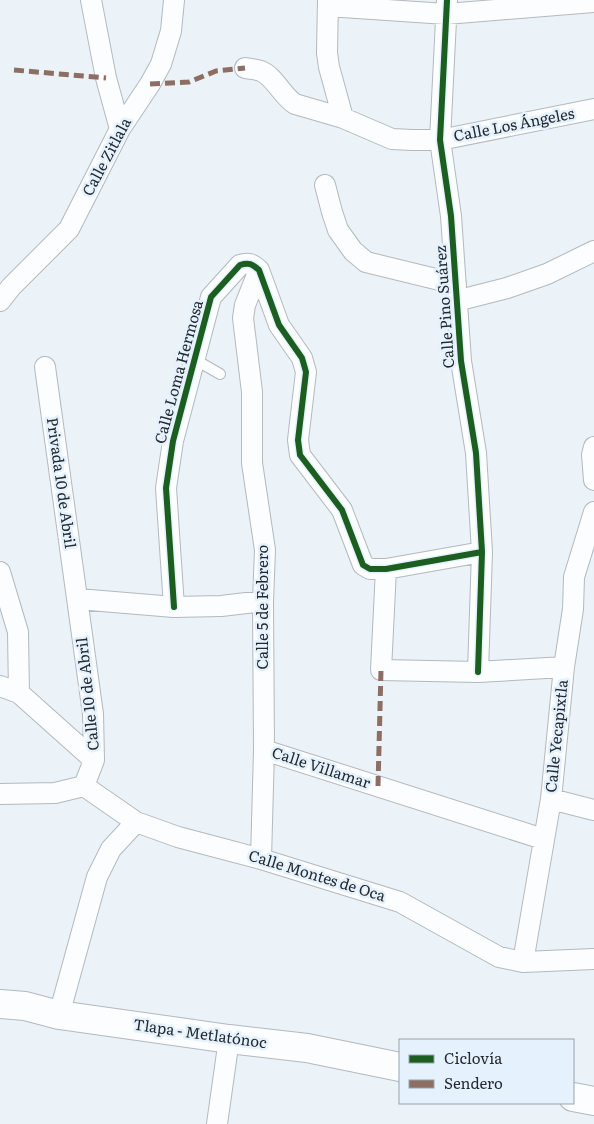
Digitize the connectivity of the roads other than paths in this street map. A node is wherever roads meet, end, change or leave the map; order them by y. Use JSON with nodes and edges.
{"nodes":[{"id":1,"x":91,"y":0,"type":"edge"},
{"id":2,"x":174,"y":0,"type":"edge"},
{"id":3,"x":594,"y":2,"type":"edge"},
{"id":4,"x":328,"y":3,"type":"edge"},
{"id":5,"x":447,"y":7,"type":"edge"},
{"id":6,"x":245,"y":68,"type":"dead end"},
{"id":7,"x":594,"y":109,"type":"edge"},
{"id":8,"x":343,"y":118,"type":"junction"},
{"id":9,"x":120,"y":129,"type":"junction"},
{"id":10,"x":440,"y":140,"type":"junction"},
{"id":11,"x":325,"y":185,"type":"dead end"},
{"id":12,"x":594,"y":251,"type":"edge"},
{"id":13,"x":259,"y":270,"type":"junction"},
{"id":14,"x":4,"y":291,"type":"edge"},
{"id":15,"x":456,"y":293,"type":"junction"},
{"id":16,"x":194,"y":359,"type":"junction"},
{"id":17,"x":45,"y":367,"type":"dead end"},
{"id":18,"x":220,"y":374,"type":"dead end"},
{"id":19,"x":594,"y":447,"type":"edge"},
{"id":20,"x":594,"y":480,"type":"edge"},
{"id":21,"x":594,"y":512,"type":"edge"},
{"id":22,"x":482,"y":552,"type":"junction"},
{"id":23,"x":386,"y":569,"type":"junction"},
{"id":24,"x":0,"y":572,"type":"edge"},
{"id":25,"x":78,"y":599,"type":"junction"},
{"id":26,"x":263,"y":602,"type":"junction"},
{"id":27,"x":174,"y":607,"type":"junction"},
{"id":28,"x":564,"y":667,"type":"junction"},
{"id":29,"x":478,"y":672,"type":"junction"},
{"id":30,"x":0,"y":686,"type":"edge"},
{"id":31,"x":19,"y":693,"type":"junction"},
{"id":32,"x":264,"y":750,"type":"junction"},
{"id":33,"x":94,"y":760,"type":"junction"},
{"id":34,"x":84,"y":786,"type":"junction"},
{"id":35,"x":0,"y":794,"type":"edge"},
{"id":36,"x":550,"y":798,"type":"junction"},
{"id":37,"x":594,"y":810,"type":"edge"},
{"id":38,"x":136,"y":822,"type":"junction"},
{"id":39,"x":543,"y":839,"type":"junction"},
{"id":40,"x":261,"y":859,"type":"junction"},
{"id":41,"x":594,"y":959,"type":"edge"},
{"id":42,"x":524,"y":962,"type":"junction"},
{"id":43,"x":0,"y":1004,"type":"edge"},
{"id":44,"x":59,"y":1015,"type":"junction"},
{"id":45,"x":230,"y":1039,"type":"junction"},
{"id":46,"x":399,"y":1066,"type":"edge"},
{"id":47,"x":574,"y":1097,"type":"edge"},
{"id":48,"x":594,"y":1101,"type":"edge"},
{"id":49,"x":217,"y":1124,"type":"edge"}],
"edges":[{"from":1,"to":9,"type":"street"},
{"from":2,"to":9,"type":"street","name":"Calle Zitlala"},
{"from":3,"to":5,"type":"street"},
{"from":4,"to":5,"type":"street"},
{"from":4,"to":8,"type":"street"},
{"from":5,"to":10,"type":"street","name":"Calle Pino Suárez"},
{"from":6,"to":8,"type":"street","name":"Calle Los Ángeles"},
{"from":7,"to":10,"type":"street","name":"Calle Los Ángeles"},
{"from":8,"to":10,"type":"street","name":"Calle Los Ángeles"},
{"from":9,"to":14,"type":"street","name":"Calle Zitlala"},
{"from":10,"to":15,"type":"street","name":"Calle Pino Suárez"},
{"from":11,"to":15,"type":"street"},
{"from":12,"to":15,"type":"street"},
{"from":13,"to":16,"type":"street","name":"Calle Loma Hermosa"},
{"from":13,"to":23,"type":"street"},
{"from":13,"to":26,"type":"street","name":"Calle 5 de Febrero"},
{"from":15,"to":22,"type":"street","name":"Calle Pino Suárez"},
{"from":16,"to":18,"type":"lane"},
{"from":16,"to":27,"type":"street","name":"Calle Loma Hermosa"},
{"from":17,"to":25,"type":"street","name":"Privada 10 de Abril"},
{"from":19,"to":20,"type":"street"},
{"from":21,"to":28,"type":"street","name":"Calle Yecapixtla"},
{"from":22,"to":23,"type":"street"},
{"from":22,"to":29,"type":"street","name":"Calle Pino Suárez"},
{"from":23,"to":29,"type":"street"},
{"from":24,"to":31,"type":"street"},
{"from":25,"to":27,"type":"street"},
{"from":25,"to":33,"type":"street","name":"Calle 10 de Abril"},
{"from":26,"to":27,"type":"street"},
{"from":26,"to":32,"type":"street","name":"Calle 5 de Febrero"},
{"from":28,"to":29,"type":"street"},
{"from":28,"to":36,"type":"street","name":"Calle Yecapixtla"},
{"from":30,"to":31,"type":"street"},
{"from":31,"to":33,"type":"street"},
{"from":32,"to":39,"type":"street","name":"Calle Villamar"},
{"from":32,"to":40,"type":"street","name":"Calle 5 de Febrero"},
{"from":33,"to":34,"type":"street","name":"Calle 10 de Abril"},
{"from":34,"to":35,"type":"street"},
{"from":34,"to":38,"type":"street","name":"Calle Montes de Oca"},
{"from":36,"to":37,"type":"street"},
{"from":36,"to":39,"type":"street","name":"Calle Yecapixtla"},
{"from":38,"to":40,"type":"street","name":"Calle Montes de Oca"},
{"from":38,"to":44,"type":"street"},
{"from":39,"to":42,"type":"street","name":"Calle Yecapixtla"},
{"from":40,"to":42,"type":"street","name":"Calle Montes de Oca"},
{"from":41,"to":42,"type":"street","name":"Calle Montes de Oca"},
{"from":43,"to":44,"type":"main road","name":"Tlapa - Metlatónoc"},
{"from":44,"to":45,"type":"main road","name":"Tlapa - Metlatónoc"},
{"from":45,"to":46,"type":"main road","name":"Tlapa - Metlatónoc"},
{"from":45,"to":49,"type":"street"},
{"from":47,"to":48,"type":"main road"}]}
